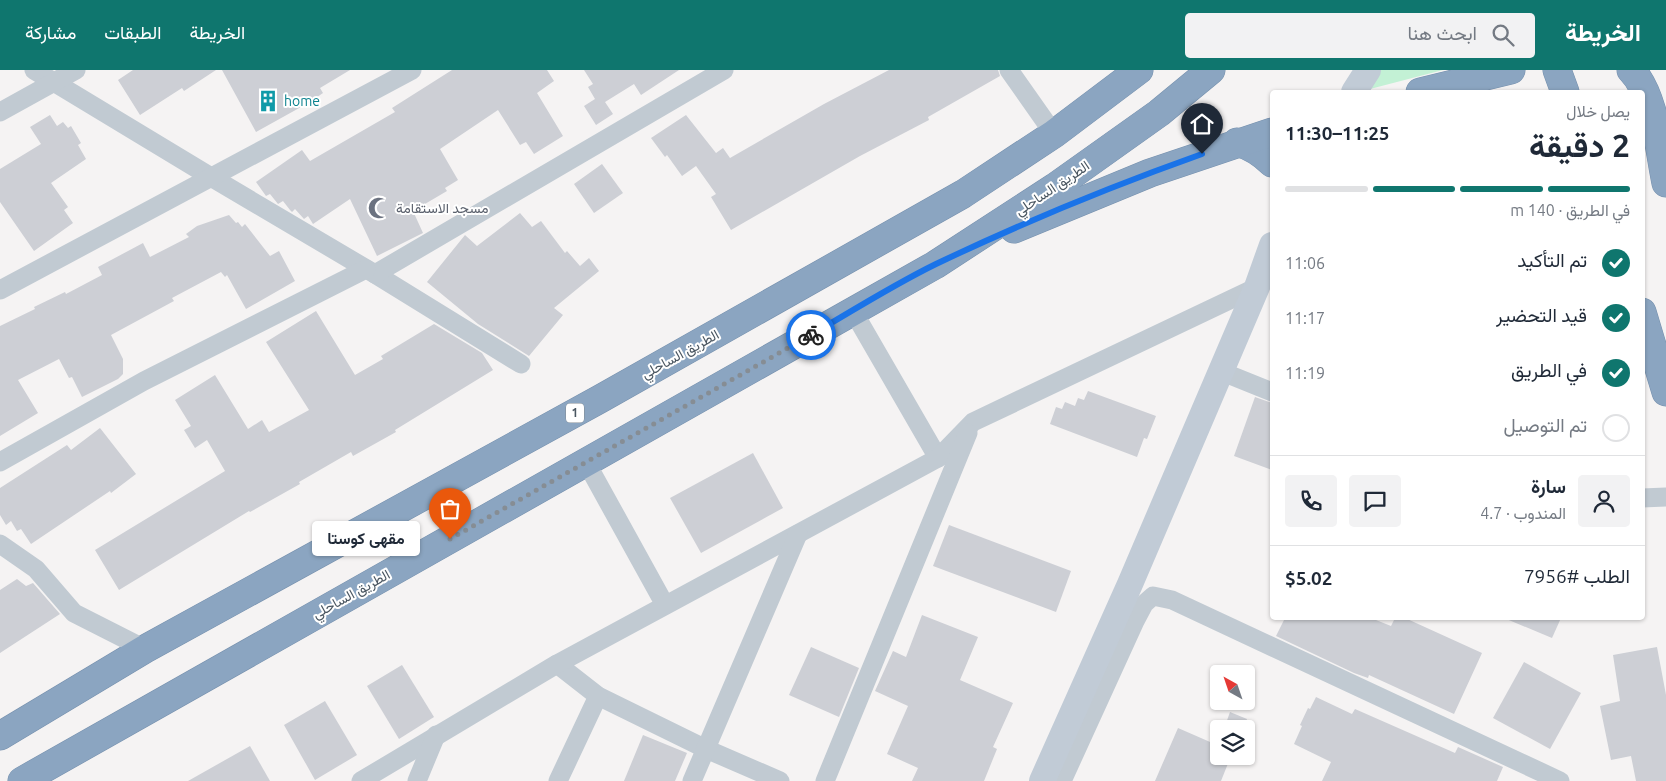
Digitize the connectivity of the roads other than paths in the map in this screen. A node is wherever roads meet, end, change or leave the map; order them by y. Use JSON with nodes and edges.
{"nodes":[{"id":1,"x":34,"y":70,"type":"edge"},
{"id":2,"x":76,"y":70,"type":"edge"},
{"id":3,"x":412,"y":70,"type":"edge"},
{"id":4,"x":724,"y":70,"type":"edge"},
{"id":5,"x":1009,"y":70,"type":"edge"},
{"id":6,"x":1139,"y":70,"type":"edge"},
{"id":7,"x":1211,"y":70,"type":"edge"},
{"id":8,"x":1368,"y":70,"type":"edge"},
{"id":9,"x":1557,"y":70,"type":"edge"},
{"id":10,"x":1632,"y":70,"type":"edge"},
{"id":11,"x":1499,"y":73,"type":"edge"},
{"id":12,"x":53,"y":82,"type":"junction"},
{"id":13,"x":1355,"y":90,"type":"edge"},
{"id":14,"x":1428,"y":90,"type":"edge"},
{"id":15,"x":1466,"y":90,"type":"edge"},
{"id":16,"x":1565,"y":90,"type":"edge"},
{"id":17,"x":1645,"y":90,"type":"edge"},
{"id":18,"x":1645,"y":91,"type":"edge"},
{"id":19,"x":0,"y":112,"type":"edge"},
{"id":20,"x":1270,"y":133,"type":"edge"},
{"id":21,"x":1054,"y":134,"type":"junction"},
{"id":22,"x":1237,"y":142,"type":"junction"},
{"id":23,"x":1270,"y":161,"type":"edge"},
{"id":24,"x":211,"y":177,"type":"junction"},
{"id":25,"x":1666,"y":183,"type":"edge"},
{"id":26,"x":1270,"y":250,"type":"edge"},
{"id":27,"x":935,"y":265,"type":"junction"},
{"id":28,"x":371,"y":271,"type":"junction"},
{"id":29,"x":1257,"y":286,"type":"junction"},
{"id":30,"x":0,"y":290,"type":"edge"},
{"id":31,"x":853,"y":311,"type":"junction"},
{"id":32,"x":1645,"y":322,"type":"edge"},
{"id":33,"x":521,"y":364,"type":"dead end"},
{"id":34,"x":1220,"y":370,"type":"junction"},
{"id":35,"x":1270,"y":391,"type":"edge"},
{"id":36,"x":1666,"y":392,"type":"edge"},
{"id":37,"x":972,"y":422,"type":"junction"},
{"id":38,"x":938,"y":458,"type":"junction"},
{"id":39,"x":0,"y":462,"type":"edge"},
{"id":40,"x":586,"y":462,"type":"junction"},
{"id":41,"x":1666,"y":497,"type":"edge"},
{"id":42,"x":1645,"y":498,"type":"edge"},
{"id":43,"x":798,"y":534,"type":"junction"},
{"id":44,"x":0,"y":544,"type":"edge"},
{"id":45,"x":666,"y":605,"type":"junction"},
{"id":46,"x":145,"y":649,"type":"junction"},
{"id":47,"x":557,"y":664,"type":"junction"},
{"id":48,"x":598,"y":696,"type":"junction"},
{"id":49,"x":436,"y":735,"type":"junction"},
{"id":50,"x":0,"y":736,"type":"edge"},
{"id":51,"x":706,"y":749,"type":"junction"},
{"id":52,"x":51,"y":771,"type":"edge"},
{"id":53,"x":22,"y":781,"type":"edge"},
{"id":54,"x":361,"y":781,"type":"edge"},
{"id":55,"x":417,"y":781,"type":"edge"},
{"id":56,"x":558,"y":781,"type":"edge"},
{"id":57,"x":692,"y":781,"type":"edge"},
{"id":58,"x":780,"y":781,"type":"edge"},
{"id":59,"x":825,"y":781,"type":"edge"},
{"id":60,"x":1042,"y":781,"type":"edge"},
{"id":61,"x":1062,"y":781,"type":"edge"},
{"id":62,"x":1560,"y":781,"type":"edge"}],
"edges":[{"from":1,"to":12,"type":"street"},
{"from":2,"to":12,"type":"street"},
{"from":3,"to":24,"type":"street"},
{"from":4,"to":28,"type":"street"},
{"from":5,"to":21,"type":"street"},
{"from":6,"to":21,"type":"highway","name":"الطريق الساحلي","number":"1"},
{"from":7,"to":27,"type":"highway","name":"الطريق الساحلي"},
{"from":8,"to":13,"type":"street"},
{"from":9,"to":16,"type":"highway"},
{"from":10,"to":17,"type":"highway"},
{"from":11,"to":14,"type":"highway"},
{"from":11,"to":15,"type":"highway"},
{"from":12,"to":19,"type":"street"},
{"from":12,"to":24,"type":"street"},
{"from":18,"to":25,"type":"highway"},
{"from":20,"to":22,"type":"highway"},
{"from":21,"to":46,"type":"highway","name":"الطريق الساحلي","number":"1"},
{"from":22,"to":23,"type":"highway"},
{"from":22,"to":27,"type":"highway"},
{"from":24,"to":28,"type":"street"},
{"from":24,"to":30,"type":"street"},
{"from":26,"to":29,"type":"street"},
{"from":27,"to":31,"type":"highway","name":"الطريق الساحلي"},
{"from":28,"to":33,"type":"street"},
{"from":28,"to":39,"type":"street"},
{"from":29,"to":34,"type":"street"},
{"from":29,"to":37,"type":"street"},
{"from":31,"to":38,"type":"street"},
{"from":31,"to":40,"type":"highway","name":"الطريق الساحلي"},
{"from":32,"to":36,"type":"highway"},
{"from":34,"to":35,"type":"street"},
{"from":34,"to":60,"type":"street"},
{"from":37,"to":38,"type":"street"},
{"from":37,"to":59,"type":"street"},
{"from":38,"to":43,"type":"street"},
{"from":40,"to":45,"type":"street"},
{"from":40,"to":52,"type":"highway","name":"الطريق الساحلي"},
{"from":41,"to":42,"type":"street"},
{"from":43,"to":45,"type":"street"},
{"from":43,"to":51,"type":"street"},
{"from":44,"to":46,"type":"street"},
{"from":45,"to":47,"type":"street"},
{"from":46,"to":50,"type":"highway","name":"الطريق الساحلي","number":"1"},
{"from":47,"to":48,"type":"street"},
{"from":47,"to":49,"type":"street"},
{"from":48,"to":51,"type":"street"},
{"from":48,"to":56,"type":"street"},
{"from":49,"to":54,"type":"street"},
{"from":49,"to":55,"type":"street"},
{"from":51,"to":57,"type":"street"},
{"from":51,"to":58,"type":"street"},
{"from":52,"to":53,"type":"highway","name":"الطريق الساحلي"},
{"from":61,"to":62,"type":"street"}]}
